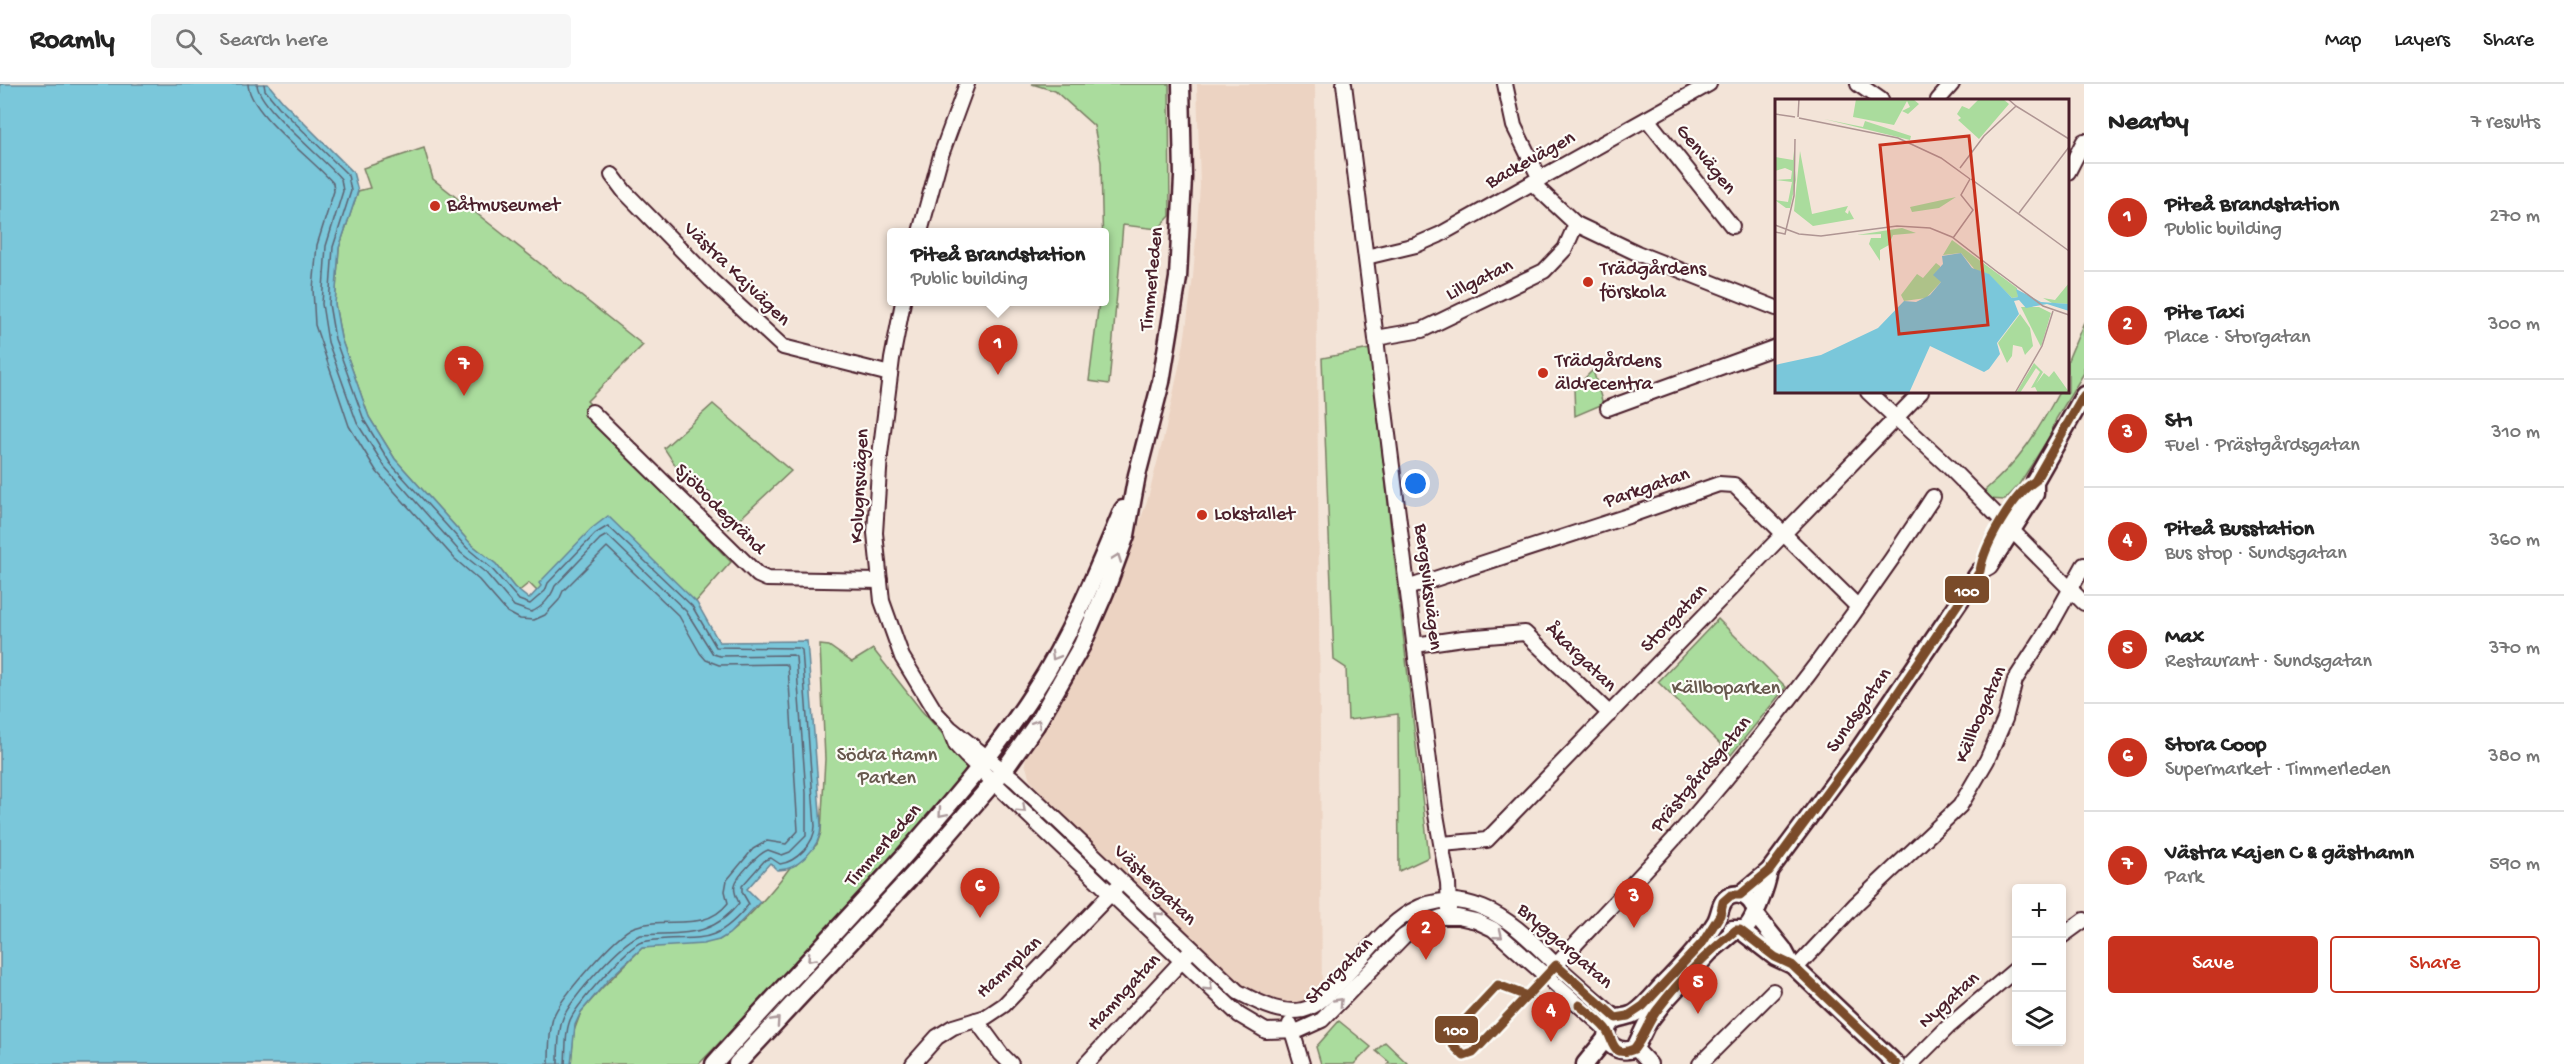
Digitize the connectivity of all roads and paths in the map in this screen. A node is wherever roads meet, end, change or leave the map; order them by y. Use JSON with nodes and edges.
{"nodes":[{"id":1,"x":967,"y":84,"type":"edge"},
{"id":2,"x":1181,"y":84,"type":"edge"},
{"id":3,"x":1344,"y":84,"type":"edge"},
{"id":4,"x":1505,"y":84,"type":"edge"},
{"id":5,"x":1709,"y":84,"type":"edge"},
{"id":6,"x":1858,"y":84,"type":"edge"},
{"id":7,"x":1952,"y":84,"type":"edge"},
{"id":8,"x":1880,"y":99,"type":"edge"},
{"id":9,"x":1939,"y":99,"type":"edge"},
{"id":10,"x":1647,"y":119,"type":"junction"},
{"id":11,"x":2084,"y":141,"type":"edge"},
{"id":12,"x":2069,"y":168,"type":"edge"},
{"id":13,"x":612,"y":175,"type":"dead end"},
{"id":14,"x":1536,"y":181,"type":"junction"},
{"id":15,"x":1576,"y":224,"type":"junction"},
{"id":16,"x":1732,"y":226,"type":"dead end"},
{"id":17,"x":921,"y":228,"type":"edge"},
{"id":18,"x":1366,"y":257,"type":"junction"},
{"id":19,"x":902,"y":306,"type":"edge"},
{"id":20,"x":1775,"y":308,"type":"edge"},
{"id":21,"x":1376,"y":338,"type":"junction"},
{"id":22,"x":1775,"y":347,"type":"edge"},
{"id":23,"x":890,"y":374,"type":"junction"},
{"id":24,"x":1869,"y":393,"type":"edge"},
{"id":25,"x":1920,"y":393,"type":"edge"},
{"id":26,"x":2084,"y":395,"type":"edge"},
{"id":27,"x":1608,"y":408,"type":"dead end"},
{"id":28,"x":592,"y":412,"type":"dead end"},
{"id":29,"x":1896,"y":417,"type":"junction"},
{"id":30,"x":1137,"y":475,"type":"junction"},
{"id":31,"x":1933,"y":497,"type":"dead end"},
{"id":32,"x":2007,"y":527,"type":"junction"},
{"id":33,"x":1785,"y":532,"type":"junction"},
{"id":34,"x":2084,"y":565,"type":"edge"},
{"id":35,"x":880,"y":581,"type":"junction"},
{"id":36,"x":1407,"y":588,"type":"junction"},
{"id":37,"x":2071,"y":588,"type":"junction"},
{"id":38,"x":2084,"y":603,"type":"edge"},
{"id":39,"x":1858,"y":607,"type":"junction"},
{"id":40,"x":1414,"y":645,"type":"junction"},
{"id":41,"x":1610,"y":714,"type":"junction"},
{"id":42,"x":984,"y":763,"type":"junction"},
{"id":43,"x":999,"y":776,"type":"junction"},
{"id":44,"x":1442,"y":844,"type":"junction"},
{"id":45,"x":1769,"y":871,"type":"junction"},
{"id":46,"x":1122,"y":882,"type":"junction"},
{"id":47,"x":1112,"y":892,"type":"junction"},
{"id":48,"x":1740,"y":895,"type":"junction"},
{"id":49,"x":1449,"y":900,"type":"junction"},
{"id":50,"x":1755,"y":912,"type":"junction"},
{"id":51,"x":1720,"y":915,"type":"junction"},
{"id":52,"x":1447,"y":917,"type":"junction"},
{"id":53,"x":2084,"y":920,"type":"edge"},
{"id":54,"x":1738,"y":930,"type":"junction"},
{"id":55,"x":2066,"y":933,"type":"edge"},
{"id":56,"x":1192,"y":949,"type":"junction"},
{"id":57,"x":1182,"y":960,"type":"junction"},
{"id":58,"x":1556,"y":965,"type":"junction"},
{"id":59,"x":1794,"y":967,"type":"junction"},
{"id":60,"x":2012,"y":972,"type":"edge"},
{"id":61,"x":1546,"y":976,"type":"junction"},
{"id":62,"x":1773,"y":991,"type":"dead end"},
{"id":63,"x":1287,"y":1011,"type":"junction"},
{"id":64,"x":976,"y":1020,"type":"junction"},
{"id":65,"x":1614,"y":1025,"type":"junction"},
{"id":66,"x":1291,"y":1031,"type":"junction"},
{"id":67,"x":1642,"y":1032,"type":"junction"},
{"id":68,"x":1628,"y":1049,"type":"junction"},
{"id":69,"x":1914,"y":1061,"type":"edge"},
{"id":70,"x":714,"y":1064,"type":"edge"},
{"id":71,"x":737,"y":1064,"type":"edge"},
{"id":72,"x":913,"y":1064,"type":"edge"},
{"id":73,"x":1011,"y":1064,"type":"edge"},
{"id":74,"x":1086,"y":1064,"type":"edge"},
{"id":75,"x":1302,"y":1064,"type":"edge"},
{"id":76,"x":1585,"y":1064,"type":"edge"},
{"id":77,"x":1608,"y":1064,"type":"edge"},
{"id":78,"x":1650,"y":1064,"type":"edge"},
{"id":79,"x":1700,"y":1064,"type":"edge"},
{"id":80,"x":1896,"y":1064,"type":"edge"}],
"edges":[{"from":1,"to":17,"type":"street"},
{"from":2,"to":30,"type":"main road","name":"Timmerleden"},
{"from":3,"to":18,"type":"street","name":"Bergsviksvägen"},
{"from":4,"to":14,"type":"street"},
{"from":5,"to":10,"type":"street","name":"Backevägen"},
{"from":6,"to":8,"type":"street"},
{"from":7,"to":9,"type":"street"},
{"from":10,"to":14,"type":"street","name":"Backevägen"},
{"from":10,"to":16,"type":"street","name":"Genvägen"},
{"from":11,"to":12,"type":"street"},
{"from":13,"to":23,"type":"street","name":"Västra Kajvägen"},
{"from":14,"to":15,"type":"street"},
{"from":14,"to":18,"type":"street","name":"Backevägen"},
{"from":15,"to":20,"type":"street"},
{"from":15,"to":21,"type":"street","name":"Lillgatan"},
{"from":18,"to":21,"type":"street","name":"Bergsviksvägen"},
{"from":19,"to":23,"type":"street","name":"Kolugnsvägen"},
{"from":21,"to":36,"type":"street","name":"Bergsviksvägen"},
{"from":22,"to":27,"type":"street"},
{"from":23,"to":35,"type":"street","name":"Kolugnsvägen"},
{"from":24,"to":29,"type":"street"},
{"from":25,"to":29,"type":"street","name":"Storgatan"},
{"from":26,"to":32,"type":"main road","name":"Sundsgatan"},
{"from":28,"to":35,"type":"street","name":"Sjöbodegränd"},
{"from":29,"to":32,"type":"street"},
{"from":29,"to":33,"type":"street","name":"Storgatan"},
{"from":30,"to":42,"type":"main road","name":"Timmerleden","one_way":true},
{"from":43,"to":30,"type":"main road","name":"Timmerleden","one_way":true},
{"from":31,"to":39,"type":"street","name":"Prästgårdsgatan"},
{"from":32,"to":37,"type":"street"},
{"from":32,"to":45,"type":"main road","name":"Sundsgatan"},
{"from":33,"to":36,"type":"street","name":"Parkgatan"},
{"from":33,"to":39,"type":"street","name":"Parkgatan"},
{"from":33,"to":41,"type":"street","name":"Storgatan"},
{"from":34,"to":37,"type":"street","name":"Källbogatan"},
{"from":35,"to":42,"type":"street","name":"Kolugnsvägen"},
{"from":36,"to":40,"type":"street","name":"Bergsviksvägen"},
{"from":37,"to":38,"type":"street"},
{"from":37,"to":59,"type":"street","name":"Källbogatan"},
{"from":39,"to":58,"type":"street","name":"Prästgårdsgatan"},
{"from":40,"to":41,"type":"street","name":"Åkargatan"},
{"from":40,"to":44,"type":"street","name":"Bergsviksvägen"},
{"from":41,"to":44,"type":"street","name":"Storgatan"},
{"from":42,"to":43,"type":"street","name":"Västergatan"},
{"from":42,"to":70,"type":"main road","name":"Timmerleden","one_way":true},
{"from":43,"to":46,"type":"street","name":"Västergatan"},
{"from":43,"to":47,"type":"street","name":"Västergatan","one_way":true},
{"from":71,"to":43,"type":"main road","name":"Timmerleden","one_way":true},
{"from":44,"to":49,"type":"street","name":"Bergsviksvägen"},
{"from":45,"to":48,"type":"main road","name":"Sundsgatan"},
{"from":45,"to":50,"type":"main road","name":"Sundsgatan"},
{"from":46,"to":47,"type":"street","name":"Hamnplan"},
{"from":56,"to":46,"type":"street","name":"Västergatan","one_way":true},
{"from":47,"to":57,"type":"street","name":"Västergatan"},
{"from":47,"to":64,"type":"street","name":"Hamnplan"},
{"from":48,"to":50,"type":"main road"},
{"from":48,"to":51,"type":"main road","name":"Sundsgatan"},
{"from":49,"to":52,"type":"street","name":"Bergsviksvägen"},
{"from":49,"to":58,"type":"street","name":"Bryggargatan"},
{"from":49,"to":63,"type":"street","name":"Storgatan"},
{"from":50,"to":54,"type":"main road","name":"Sundsgatan"},
{"from":50,"to":59,"type":"main road"},
{"from":51,"to":54,"type":"main road"},
{"from":51,"to":65,"type":"main road","name":"Sundsgatan"},
{"from":52,"to":61,"type":"street","name":"Bryggargatan","one_way":true},
{"from":66,"to":52,"type":"street","name":"Storgatan","one_way":true},
{"from":53,"to":55,"type":"street"},
{"from":54,"to":59,"type":"main road"},
{"from":54,"to":67,"type":"main road","name":"Sundsgatan"},
{"from":56,"to":57,"type":"street","name":"Hamngatan"},
{"from":56,"to":63,"type":"street","name":"Västergatan"},
{"from":57,"to":66,"type":"street","name":"Västergatan","one_way":true},
{"from":57,"to":74,"type":"street","name":"Hamngatan"},
{"from":58,"to":61,"type":"street","name":"Prästgårdsgatan"},
{"from":58,"to":65,"type":"street","name":"Bryggargatan"},
{"from":59,"to":80,"type":"main road"},
{"from":60,"to":69,"type":"street","name":"Nygatan"},
{"from":61,"to":65,"type":"street","name":"Bryggargatan"},
{"from":62,"to":79,"type":"street"},
{"from":63,"to":66,"type":"street"},
{"from":64,"to":72,"type":"street","name":"Hamnplan"},
{"from":64,"to":73,"type":"street"},
{"from":65,"to":67,"type":"main road"},
{"from":65,"to":68,"type":"main road"},
{"from":65,"to":76,"type":"main road","name":"Sundsgatan"},
{"from":66,"to":75,"type":"street"},
{"from":67,"to":68,"type":"main road","name":"Sundsgatan"},
{"from":68,"to":77,"type":"main road","name":"Sundsgatan"},
{"from":68,"to":78,"type":"street"}]}
